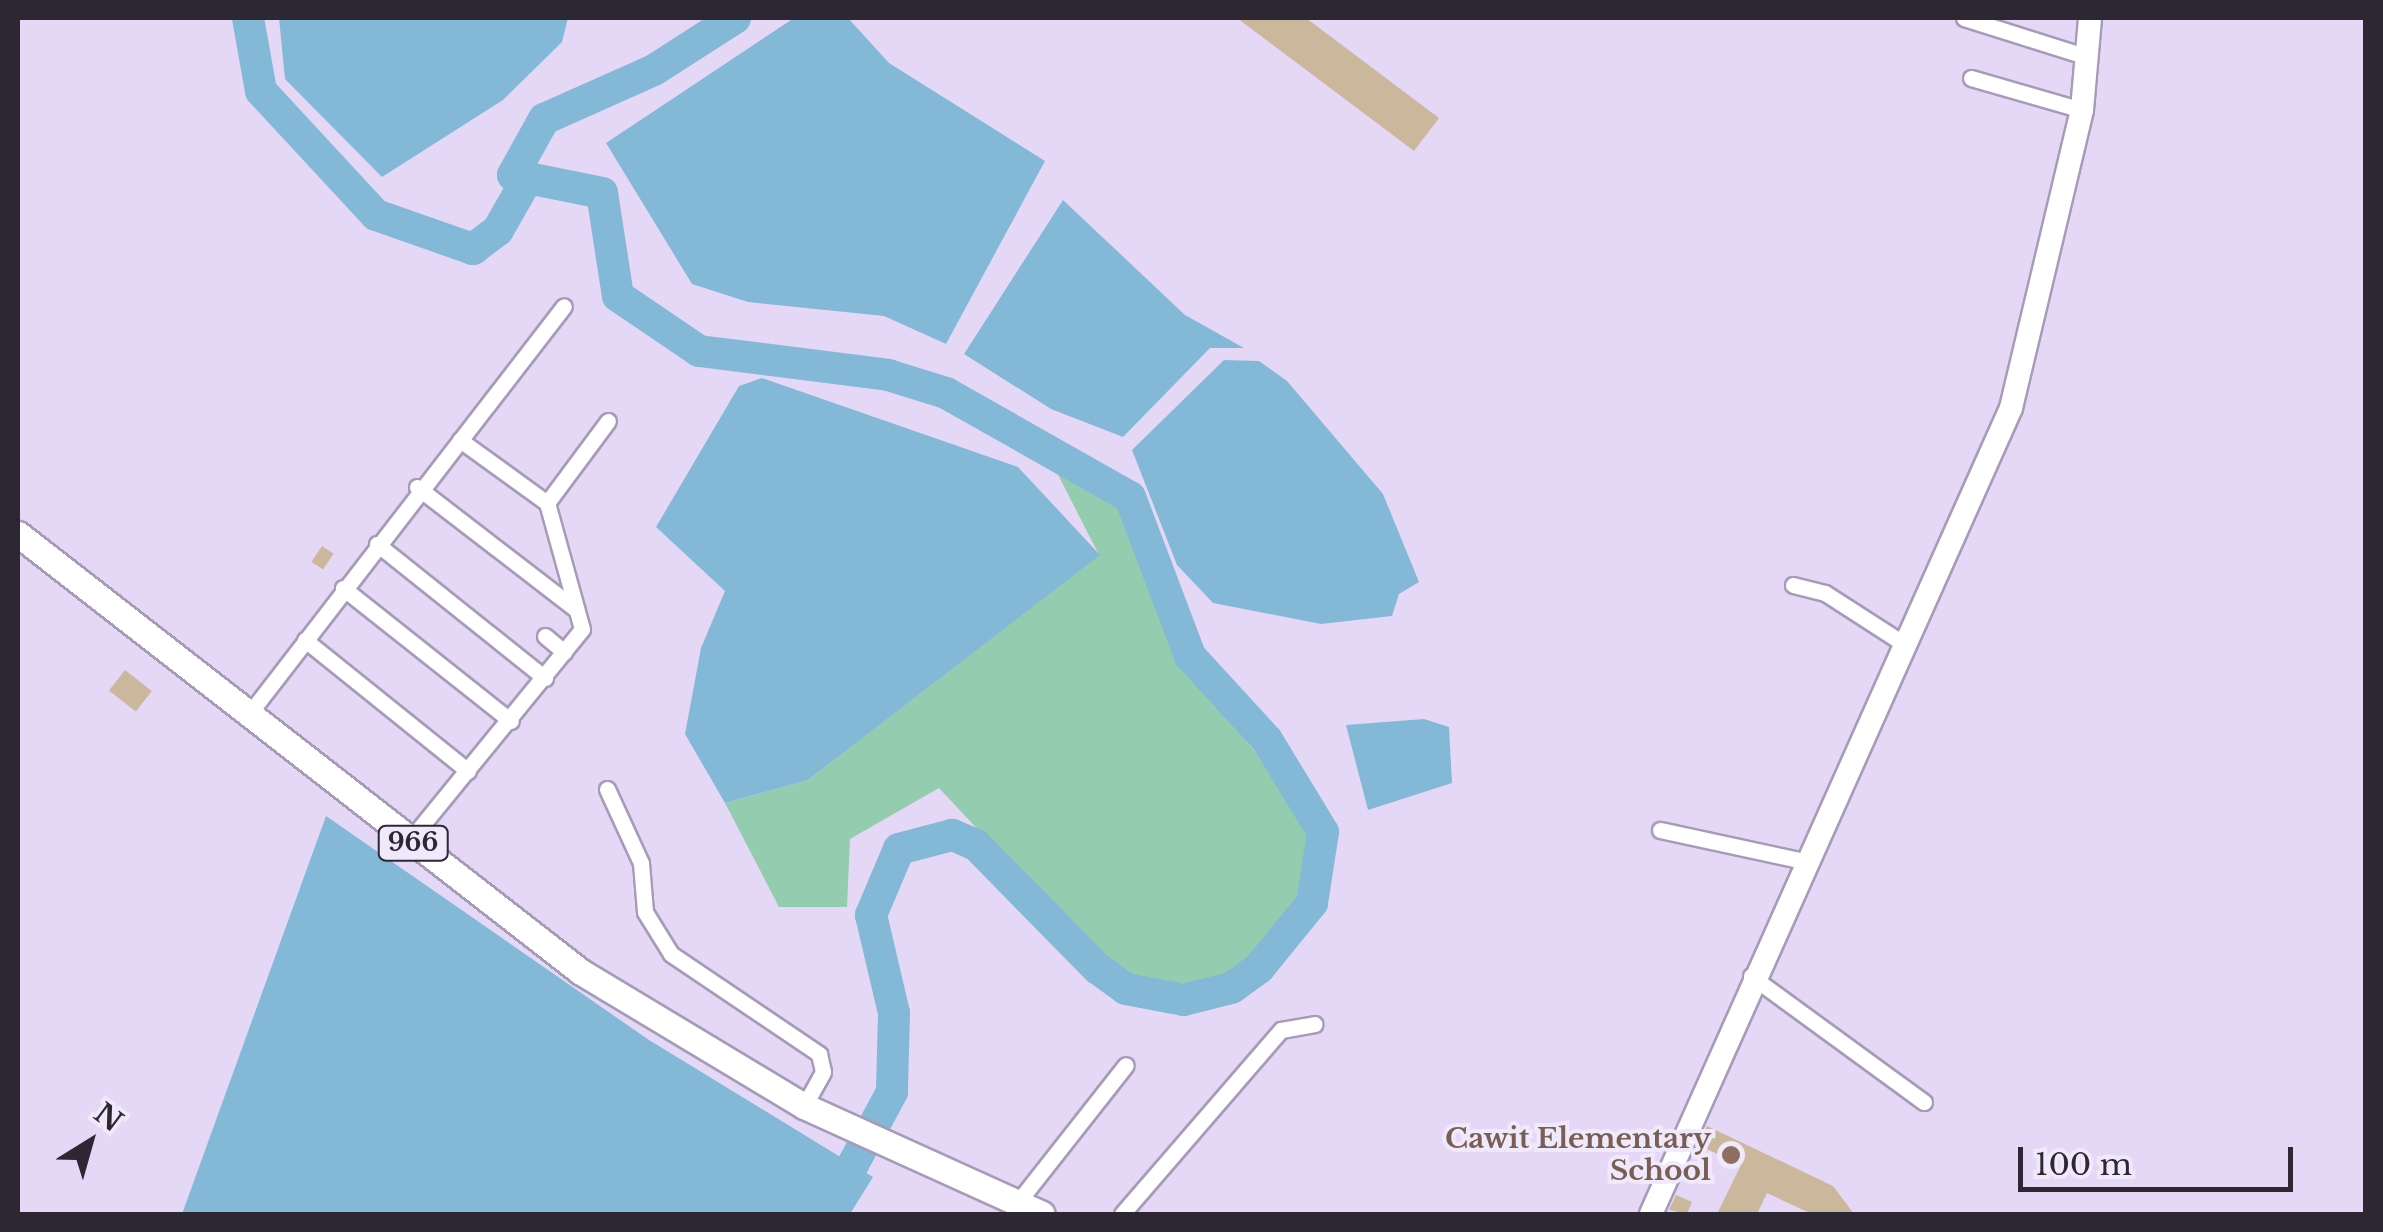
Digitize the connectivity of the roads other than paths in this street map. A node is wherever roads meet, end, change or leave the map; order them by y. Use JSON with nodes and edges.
{"nodes":[{"id":1,"x":1964,"y":18,"type":"edge"},
{"id":2,"x":2090,"y":18,"type":"edge"},
{"id":3,"x":2088,"y":57,"type":"junction"},
{"id":4,"x":1970,"y":78,"type":"dead end"},
{"id":5,"x":2082,"y":110,"type":"junction"},
{"id":6,"x":564,"y":306,"type":"dead end"},
{"id":7,"x":608,"y":421,"type":"dead end"},
{"id":8,"x":460,"y":440,"type":"junction"},
{"id":9,"x":417,"y":488,"type":"junction"},
{"id":10,"x":547,"y":503,"type":"junction"},
{"id":11,"x":18,"y":534,"type":"edge"},
{"id":12,"x":378,"y":544,"type":"junction"},
{"id":13,"x":1793,"y":585,"type":"dead end"},
{"id":14,"x":343,"y":588,"type":"junction"},
{"id":15,"x":574,"y":608,"type":"junction"},
{"id":16,"x":545,"y":636,"type":"dead end"},
{"id":17,"x":305,"y":640,"type":"junction"},
{"id":18,"x":1904,"y":644,"type":"junction"},
{"id":19,"x":564,"y":652,"type":"junction"},
{"id":20,"x":545,"y":678,"type":"junction"},
{"id":21,"x":249,"y":714,"type":"junction"},
{"id":22,"x":511,"y":721,"type":"junction"},
{"id":23,"x":468,"y":771,"type":"junction"},
{"id":24,"x":607,"y":789,"type":"dead end"},
{"id":25,"x":1660,"y":830,"type":"dead end"},
{"id":26,"x":410,"y":840,"type":"junction"},
{"id":27,"x":1803,"y":860,"type":"junction"},
{"id":28,"x":1751,"y":976,"type":"junction"},
{"id":29,"x":1314,"y":1024,"type":"dead end"},
{"id":30,"x":1126,"y":1064,"type":"dead end"},
{"id":31,"x":1924,"y":1102,"type":"dead end"},
{"id":32,"x":804,"y":1106,"type":"junction"},
{"id":33,"x":1018,"y":1202,"type":"junction"},
{"id":34,"x":1042,"y":1214,"type":"edge"},
{"id":35,"x":1122,"y":1214,"type":"edge"},
{"id":36,"x":1651,"y":1214,"type":"edge"}],
"edges":[{"from":1,"to":3,"type":"street"},
{"from":2,"to":3,"type":"street"},
{"from":3,"to":5,"type":"street"},
{"from":4,"to":5,"type":"street"},
{"from":5,"to":18,"type":"street"},
{"from":6,"to":8,"type":"street"},
{"from":7,"to":10,"type":"street"},
{"from":8,"to":9,"type":"street"},
{"from":8,"to":10,"type":"street"},
{"from":9,"to":12,"type":"street"},
{"from":9,"to":15,"type":"street"},
{"from":10,"to":15,"type":"street"},
{"from":11,"to":21,"type":"main road","number":"966"},
{"from":12,"to":14,"type":"street"},
{"from":12,"to":20,"type":"street"},
{"from":13,"to":18,"type":"street"},
{"from":14,"to":17,"type":"street"},
{"from":14,"to":22,"type":"street"},
{"from":15,"to":19,"type":"street"},
{"from":16,"to":19,"type":"street"},
{"from":17,"to":21,"type":"street"},
{"from":17,"to":23,"type":"street"},
{"from":18,"to":27,"type":"street"},
{"from":19,"to":20,"type":"street"},
{"from":20,"to":22,"type":"street"},
{"from":21,"to":26,"type":"main road","number":"966"},
{"from":22,"to":23,"type":"street"},
{"from":23,"to":26,"type":"street"},
{"from":24,"to":32,"type":"street"},
{"from":25,"to":27,"type":"street"},
{"from":26,"to":32,"type":"main road","number":"966"},
{"from":27,"to":28,"type":"street"},
{"from":28,"to":31,"type":"street"},
{"from":28,"to":36,"type":"street"},
{"from":29,"to":35,"type":"street"},
{"from":30,"to":33,"type":"street"},
{"from":32,"to":33,"type":"main road","number":"966"},
{"from":33,"to":34,"type":"main road","number":"966"}]}
